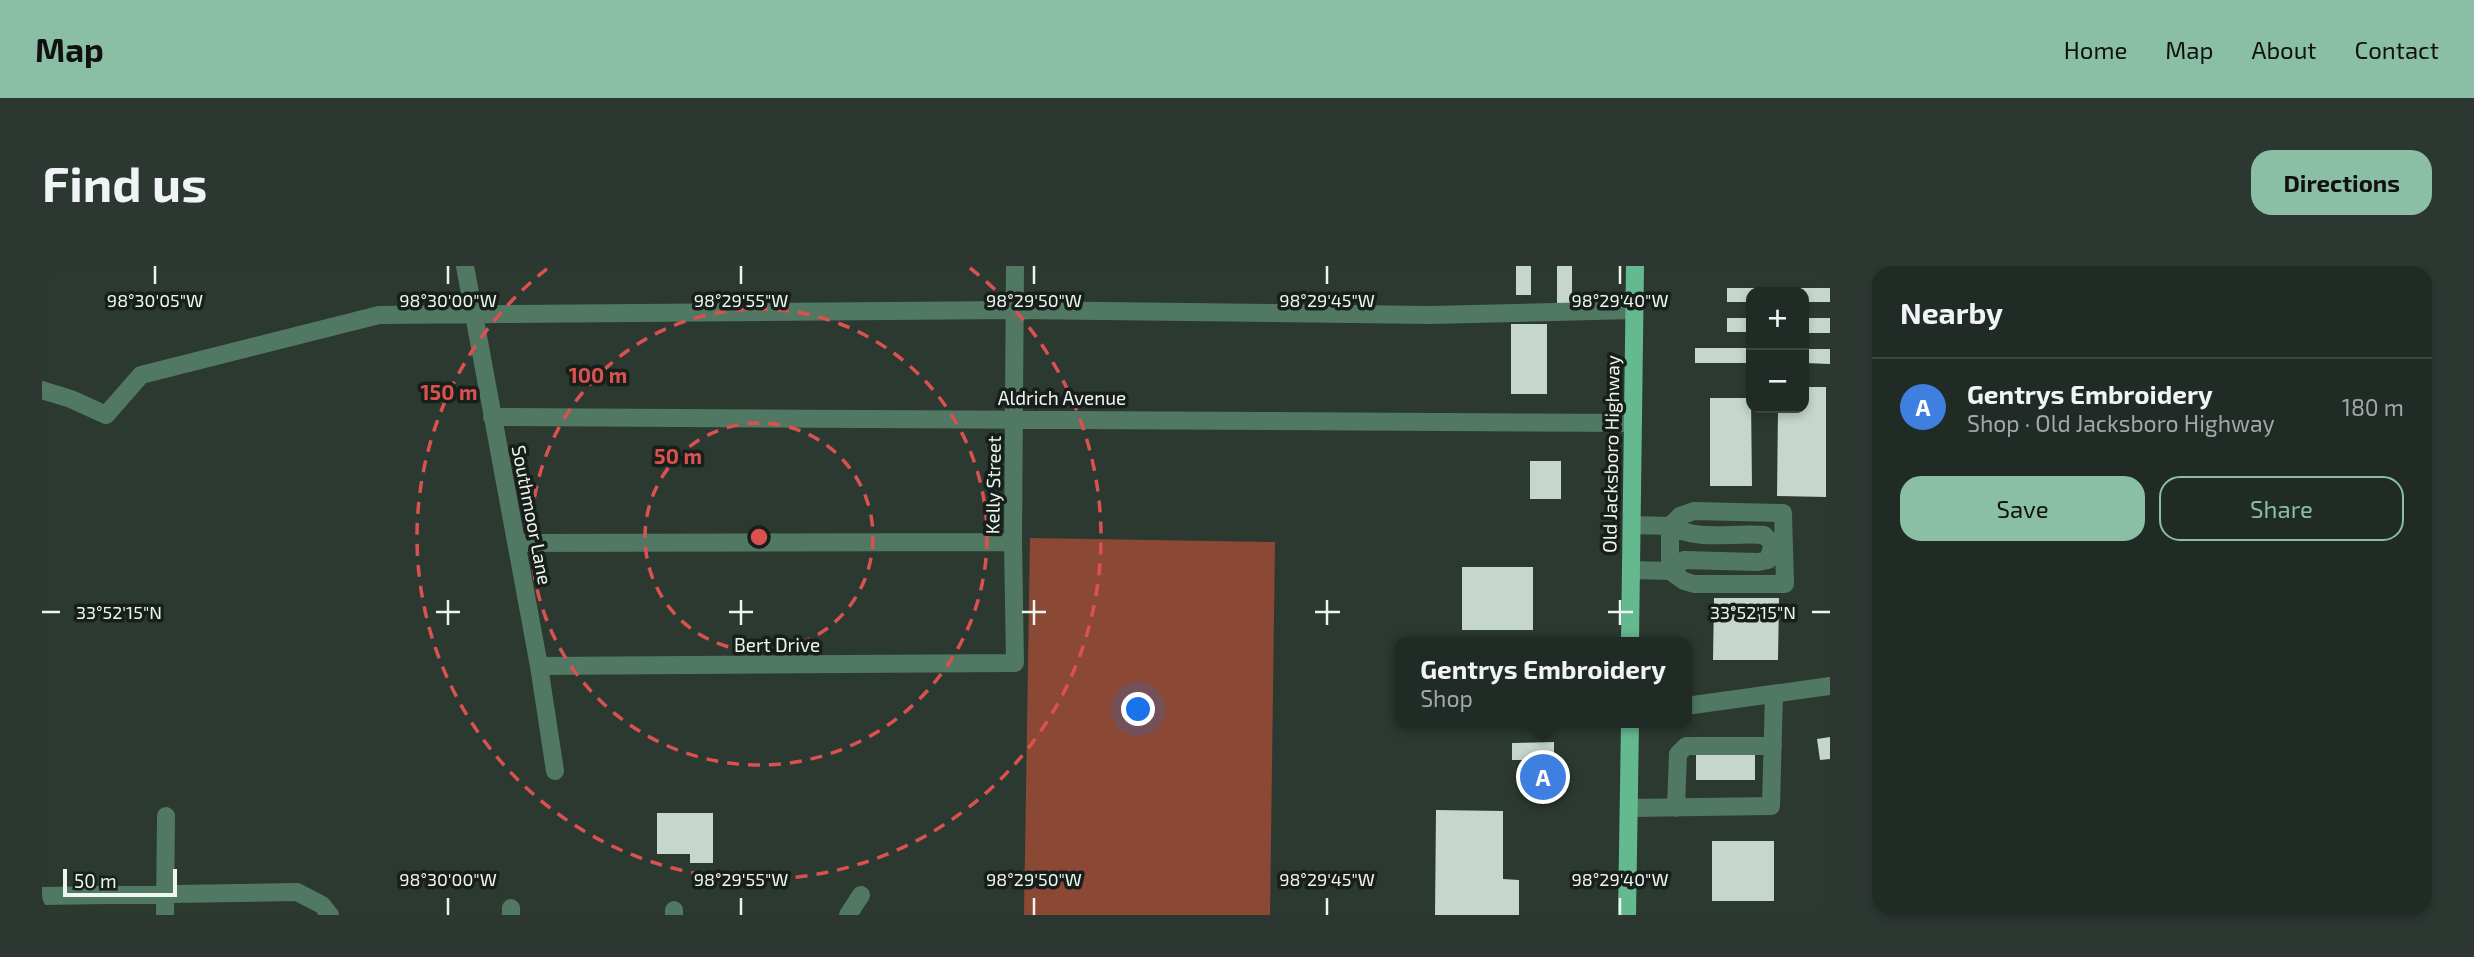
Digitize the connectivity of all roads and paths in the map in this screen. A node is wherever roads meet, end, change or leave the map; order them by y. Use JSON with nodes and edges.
{"nodes":[{"id":1,"x":465,"y":266,"type":"edge"},
{"id":2,"x":1015,"y":266,"type":"edge"},
{"id":3,"x":1634,"y":266,"type":"edge"},
{"id":4,"x":1015,"y":310,"type":"junction"},
{"id":5,"x":1634,"y":310,"type":"junction"},
{"id":6,"x":474,"y":315,"type":"junction"},
{"id":7,"x":42,"y":390,"type":"edge"},
{"id":8,"x":492,"y":417,"type":"junction"},
{"id":9,"x":1015,"y":420,"type":"junction"},
{"id":10,"x":1633,"y":423,"type":"junction"},
{"id":11,"x":1632,"y":525,"type":"junction"},
{"id":12,"x":1670,"y":526,"type":"junction"},
{"id":13,"x":1013,"y":542,"type":"junction"},
{"id":14,"x":516,"y":543,"type":"junction"},
{"id":15,"x":1631,"y":570,"type":"junction"},
{"id":16,"x":1670,"y":571,"type":"junction"},
{"id":17,"x":1630,"y":637,"type":"edge"},
{"id":18,"x":1014,"y":663,"type":"joint"},
{"id":19,"x":539,"y":666,"type":"junction"},
{"id":20,"x":1830,"y":685,"type":"edge"},
{"id":21,"x":1774,"y":694,"type":"junction"},
{"id":22,"x":1692,"y":705,"type":"edge"},
{"id":23,"x":1629,"y":728,"type":"edge"},
{"id":24,"x":1773,"y":746,"type":"junction"},
{"id":25,"x":555,"y":771,"type":"dead end"},
{"id":26,"x":1629,"y":808,"type":"junction"},
{"id":27,"x":1676,"y":808,"type":"junction"},
{"id":28,"x":166,"y":816,"type":"dead end"},
{"id":29,"x":165,"y":894,"type":"junction"},
{"id":30,"x":861,"y":895,"type":"dead end"},
{"id":31,"x":42,"y":896,"type":"edge"},
{"id":32,"x":165,"y":915,"type":"edge"},
{"id":33,"x":330,"y":915,"type":"edge"},
{"id":34,"x":848,"y":915,"type":"edge"},
{"id":35,"x":1627,"y":915,"type":"edge"}],
"edges":[{"from":1,"to":6,"type":"street","name":"Southmoor Lane"},
{"from":2,"to":4,"type":"street","name":"Kelly Street"},
{"from":3,"to":5,"type":"main road","name":"Old Jacksboro Highway"},
{"from":4,"to":5,"type":"street"},
{"from":4,"to":6,"type":"street"},
{"from":4,"to":9,"type":"street","name":"Kelly Street"},
{"from":5,"to":10,"type":"main road","name":"Old Jacksboro Highway"},
{"from":6,"to":7,"type":"street"},
{"from":6,"to":8,"type":"street","name":"Southmoor Lane"},
{"from":8,"to":9,"type":"street","name":"Aldrich Avenue"},
{"from":8,"to":14,"type":"street","name":"Southmoor Lane"},
{"from":9,"to":10,"type":"street","name":"Aldrich Avenue"},
{"from":9,"to":13,"type":"street","name":"Kelly Street"},
{"from":10,"to":11,"type":"main road","name":"Old Jacksboro Highway"},
{"from":11,"to":12,"type":"street"},
{"from":11,"to":15,"type":"main road","name":"Old Jacksboro Highway"},
{"from":12,"to":16,"type":"street"},
{"from":12,"to":16,"type":"street"},
{"from":12,"to":16,"type":"street"},
{"from":13,"to":14,"type":"street"},
{"from":13,"to":18,"type":"street","name":"Kelly Street"},
{"from":14,"to":19,"type":"street","name":"Southmoor Lane"},
{"from":15,"to":16,"type":"street"},
{"from":15,"to":17,"type":"main road","name":"Old Jacksboro Highway"},
{"from":18,"to":19,"type":"street","name":"Bert Drive"},
{"from":19,"to":25,"type":"street","name":"Southmoor Lane"},
{"from":20,"to":21,"type":"street"},
{"from":21,"to":22,"type":"street"},
{"from":21,"to":24,"type":"street"},
{"from":23,"to":26,"type":"main road"},
{"from":24,"to":27,"type":"street"},
{"from":24,"to":27,"type":"street"},
{"from":26,"to":27,"type":"street"},
{"from":26,"to":35,"type":"main road"},
{"from":28,"to":29,"type":"street"},
{"from":29,"to":31,"type":"street"},
{"from":29,"to":32,"type":"street"},
{"from":29,"to":33,"type":"street"},
{"from":30,"to":34,"type":"street"}]}
